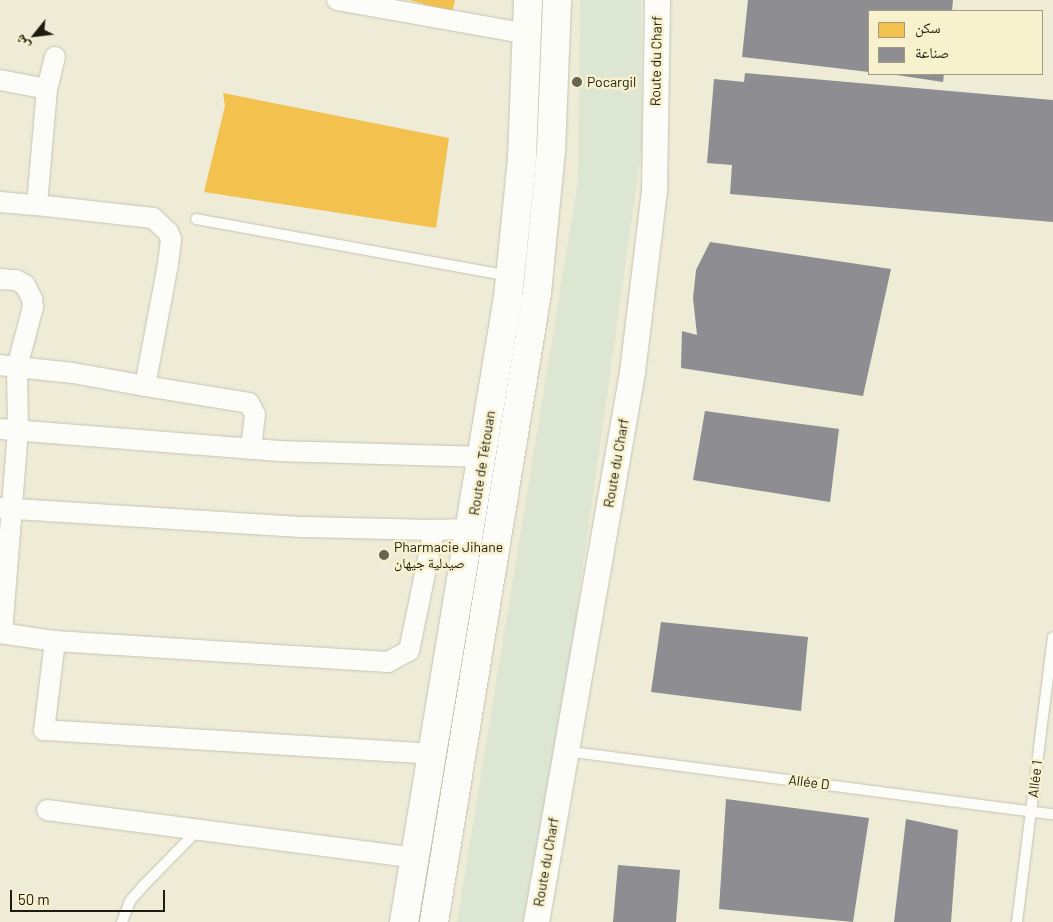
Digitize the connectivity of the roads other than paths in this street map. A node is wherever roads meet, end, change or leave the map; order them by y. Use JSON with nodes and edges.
{"nodes":[{"id":1,"x":337,"y":0,"type":"edge"},
{"id":2,"x":528,"y":0,"type":"edge"},
{"id":3,"x":557,"y":0,"type":"edge"},
{"id":4,"x":656,"y":0,"type":"edge"},
{"id":5,"x":528,"y":34,"type":"junction"},
{"id":6,"x":55,"y":57,"type":"dead end"},
{"id":7,"x":0,"y":80,"type":"edge"},
{"id":8,"x":47,"y":89,"type":"junction"},
{"id":9,"x":0,"y":202,"type":"edge"},
{"id":10,"x":37,"y":205,"type":"junction"},
{"id":11,"x":196,"y":220,"type":"dead end"},
{"id":12,"x":510,"y":276,"type":"junction"},
{"id":13,"x":0,"y":279,"type":"edge"},
{"id":14,"x":9,"y":366,"type":"edge"},
{"id":15,"x":145,"y":386,"type":"junction"},
{"id":16,"x":9,"y":430,"type":"edge"},
{"id":17,"x":251,"y":448,"type":"junction"},
{"id":18,"x":482,"y":457,"type":"junction"},
{"id":19,"x":6,"y":508,"type":"edge"},
{"id":20,"x":471,"y":529,"type":"junction"},
{"id":21,"x":434,"y":530,"type":"junction"},
{"id":22,"x":3,"y":582,"type":"edge"},
{"id":23,"x":1,"y":633,"type":"edge"},
{"id":24,"x":1053,"y":637,"type":"edge"},
{"id":25,"x":54,"y":641,"type":"junction"},
{"id":26,"x":565,"y":751,"type":"junction"},
{"id":27,"x":433,"y":754,"type":"junction"},
{"id":28,"x":47,"y":810,"type":"dead end"},
{"id":29,"x":1031,"y":811,"type":"junction"},
{"id":30,"x":1053,"y":814,"type":"edge"},
{"id":31,"x":196,"y":831,"type":"junction"},
{"id":32,"x":415,"y":858,"type":"junction"},
{"id":33,"x":122,"y":922,"type":"edge"},
{"id":34,"x":404,"y":922,"type":"edge"},
{"id":35,"x":434,"y":922,"type":"edge"},
{"id":36,"x":536,"y":922,"type":"edge"},
{"id":37,"x":1017,"y":922,"type":"edge"}],
"edges":[{"from":1,"to":5,"type":"street"},
{"from":2,"to":5,"type":"highway","name":"Route de Tétouan"},
{"from":3,"to":35,"type":"highway","name":"Route de Tétouan"},
{"from":4,"to":26,"type":"street","name":"Route du Charf"},
{"from":5,"to":12,"type":"highway","name":"Route de Tétouan"},
{"from":6,"to":8,"type":"street"},
{"from":7,"to":8,"type":"street"},
{"from":8,"to":10,"type":"street"},
{"from":9,"to":10,"type":"street"},
{"from":10,"to":15,"type":"street"},
{"from":11,"to":12,"type":"lane"},
{"from":12,"to":18,"type":"highway","name":"Route de Tétouan"},
{"from":13,"to":14,"type":"street"},
{"from":14,"to":15,"type":"street"},
{"from":14,"to":16,"type":"street"},
{"from":15,"to":17,"type":"street"},
{"from":16,"to":17,"type":"street"},
{"from":16,"to":19,"type":"street"},
{"from":17,"to":18,"type":"street"},
{"from":18,"to":20,"type":"highway","name":"Route de Tétouan"},
{"from":19,"to":21,"type":"street"},
{"from":19,"to":22,"type":"street"},
{"from":20,"to":21,"type":"street"},
{"from":20,"to":27,"type":"highway","name":"Route de Tétouan"},
{"from":21,"to":25,"type":"street"},
{"from":22,"to":23,"type":"street"},
{"from":23,"to":25,"type":"street"},
{"from":24,"to":29,"type":"lane","name":"Allée 1"},
{"from":25,"to":27,"type":"street"},
{"from":26,"to":29,"type":"lane","name":"Allée D"},
{"from":26,"to":36,"type":"street","name":"Route du Charf"},
{"from":27,"to":32,"type":"highway","name":"Route de Tétouan"},
{"from":28,"to":31,"type":"street"},
{"from":29,"to":30,"type":"lane","name":"Allée D"},
{"from":29,"to":37,"type":"lane","name":"Allée 1"},
{"from":31,"to":32,"type":"street"},
{"from":31,"to":33,"type":"lane"},
{"from":32,"to":34,"type":"highway","name":"Route de Tétouan"}]}
